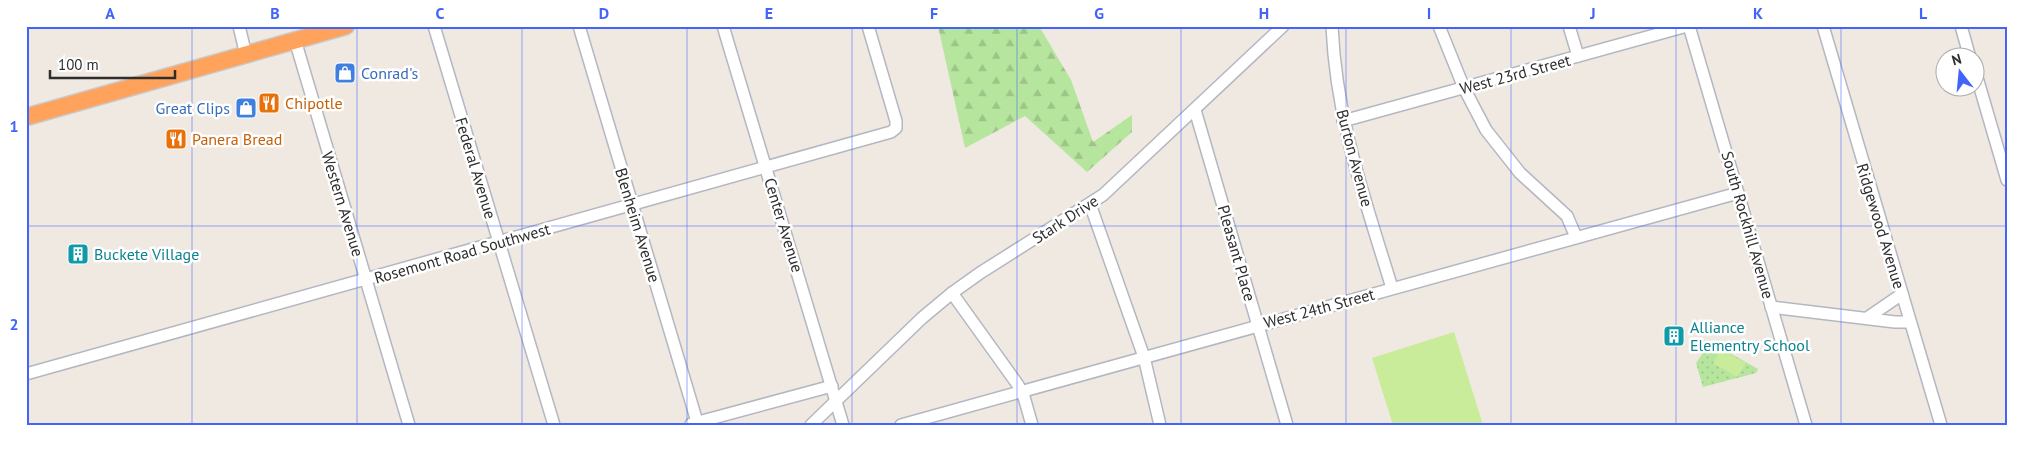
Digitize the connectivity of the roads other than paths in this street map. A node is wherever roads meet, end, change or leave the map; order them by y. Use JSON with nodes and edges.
{"nodes":[{"id":1,"x":239,"y":26,"type":"edge"},
{"id":2,"x":346,"y":26,"type":"edge"},
{"id":3,"x":434,"y":26,"type":"edge"},
{"id":4,"x":579,"y":26,"type":"edge"},
{"id":5,"x":723,"y":26,"type":"edge"},
{"id":6,"x":868,"y":26,"type":"edge"},
{"id":7,"x":1283,"y":26,"type":"edge"},
{"id":8,"x":1332,"y":26,"type":"edge"},
{"id":9,"x":1439,"y":26,"type":"edge"},
{"id":10,"x":1569,"y":26,"type":"edge"},
{"id":11,"x":1688,"y":26,"type":"edge"},
{"id":12,"x":1823,"y":26,"type":"edge"},
{"id":13,"x":1961,"y":26,"type":"edge"},
{"id":14,"x":295,"y":40,"type":"junction"},
{"id":15,"x":1967,"y":48,"type":"edge"},
{"id":16,"x":246,"y":55,"type":"junction"},
{"id":17,"x":1578,"y":56,"type":"junction"},
{"id":18,"x":1464,"y":88,"type":"junction"},
{"id":19,"x":1983,"y":98,"type":"edge"},
{"id":20,"x":1194,"y":110,"type":"junction"},
{"id":21,"x":26,"y":117,"type":"edge"},
{"id":22,"x":1343,"y":121,"type":"junction"},
{"id":23,"x":766,"y":166,"type":"junction"},
{"id":24,"x":2007,"y":180,"type":"edge"},
{"id":25,"x":1738,"y":193,"type":"junction"},
{"id":26,"x":1090,"y":204,"type":"junction"},
{"id":27,"x":632,"y":205,"type":"junction"},
{"id":28,"x":1576,"y":237,"type":"junction"},
{"id":29,"x":499,"y":242,"type":"junction"},
{"id":30,"x":365,"y":280,"type":"junction"},
{"id":31,"x":1392,"y":288,"type":"junction"},
{"id":32,"x":952,"y":293,"type":"junction"},
{"id":33,"x":1902,"y":294,"type":"junction"},
{"id":34,"x":1772,"y":307,"type":"junction"},
{"id":35,"x":1867,"y":318,"type":"junction"},
{"id":36,"x":1910,"y":322,"type":"junction"},
{"id":37,"x":1258,"y":325,"type":"junction"},
{"id":38,"x":1144,"y":357,"type":"junction"},
{"id":39,"x":26,"y":374,"type":"edge"},
{"id":40,"x":832,"y":386,"type":"junction"},
{"id":41,"x":1021,"y":391,"type":"junction"},
{"id":42,"x":836,"y":399,"type":"junction"},
{"id":43,"x":695,"y":424,"type":"edge"},
{"id":44,"x":904,"y":424,"type":"edge"},
{"id":45,"x":409,"y":425,"type":"edge"},
{"id":46,"x":554,"y":425,"type":"edge"},
{"id":47,"x":810,"y":425,"type":"edge"},
{"id":48,"x":843,"y":425,"type":"edge"},
{"id":49,"x":1032,"y":425,"type":"edge"},
{"id":50,"x":1160,"y":425,"type":"edge"},
{"id":51,"x":1287,"y":425,"type":"edge"},
{"id":52,"x":1806,"y":425,"type":"edge"},
{"id":53,"x":1941,"y":425,"type":"edge"}],
"edges":[{"from":1,"to":16,"type":"street"},
{"from":2,"to":14,"type":"highway"},
{"from":3,"to":29,"type":"street","name":"Federal Avenue"},
{"from":4,"to":27,"type":"street","name":"Blenheim Avenue"},
{"from":5,"to":23,"type":"street","name":"Center Avenue"},
{"from":6,"to":23,"type":"street","name":"Rosemont Road Southwest"},
{"from":7,"to":20,"type":"street","name":"Stark Drive"},
{"from":8,"to":22,"type":"street","name":"Burton Avenue"},
{"from":9,"to":18,"type":"street"},
{"from":10,"to":17,"type":"street"},
{"from":11,"to":17,"type":"street","name":"West 23rd Street"},
{"from":11,"to":25,"type":"street","name":"South Rockhill Avenue"},
{"from":12,"to":33,"type":"street","name":"Ridgewood Avenue"},
{"from":13,"to":15,"type":"street"},
{"from":14,"to":16,"type":"highway"},
{"from":14,"to":30,"type":"street","name":"Western Avenue"},
{"from":16,"to":21,"type":"highway"},
{"from":17,"to":18,"type":"street","name":"West 23rd Street"},
{"from":18,"to":22,"type":"street","name":"West 23rd Street"},
{"from":18,"to":28,"type":"street"},
{"from":19,"to":24,"type":"street"},
{"from":20,"to":26,"type":"street","name":"Stark Drive"},
{"from":20,"to":37,"type":"street","name":"Pleasant Place"},
{"from":22,"to":31,"type":"street","name":"Burton Avenue"},
{"from":23,"to":27,"type":"street","name":"Rosemont Road Southwest"},
{"from":23,"to":40,"type":"street","name":"Center Avenue"},
{"from":25,"to":28,"type":"street","name":"West 24th Street"},
{"from":25,"to":34,"type":"street","name":"South Rockhill Avenue"},
{"from":26,"to":32,"type":"street","name":"Stark Drive"},
{"from":26,"to":38,"type":"street"},
{"from":27,"to":29,"type":"street","name":"Rosemont Road Southwest"},
{"from":27,"to":43,"type":"street","name":"Blenheim Avenue"},
{"from":28,"to":31,"type":"street","name":"West 24th Street"},
{"from":29,"to":30,"type":"street","name":"Rosemont Road Southwest"},
{"from":29,"to":46,"type":"street","name":"Federal Avenue"},
{"from":30,"to":39,"type":"street","name":"Rosemont Road Southwest"},
{"from":30,"to":45,"type":"street","name":"Western Avenue"},
{"from":31,"to":37,"type":"street","name":"West 24th Street"},
{"from":32,"to":41,"type":"street"},
{"from":32,"to":42,"type":"street","name":"Stark Drive"},
{"from":33,"to":35,"type":"street"},
{"from":33,"to":36,"type":"street","name":"Ridgewood Avenue"},
{"from":34,"to":35,"type":"street"},
{"from":34,"to":52,"type":"street","name":"South Rockhill Avenue"},
{"from":35,"to":36,"type":"street"},
{"from":36,"to":53,"type":"street","name":"Ridgewood Avenue"},
{"from":37,"to":38,"type":"street","name":"West 24th Street"},
{"from":37,"to":51,"type":"street","name":"Pleasant Place"},
{"from":38,"to":41,"type":"street","name":"West 24th Street"},
{"from":38,"to":50,"type":"street"},
{"from":40,"to":42,"type":"street","name":"Center Avenue"},
{"from":40,"to":43,"type":"street"},
{"from":41,"to":44,"type":"street","name":"West 24th Street"},
{"from":41,"to":49,"type":"street"},
{"from":42,"to":47,"type":"street","name":"Stark Drive"},
{"from":42,"to":48,"type":"street","name":"Center Avenue"}]}
